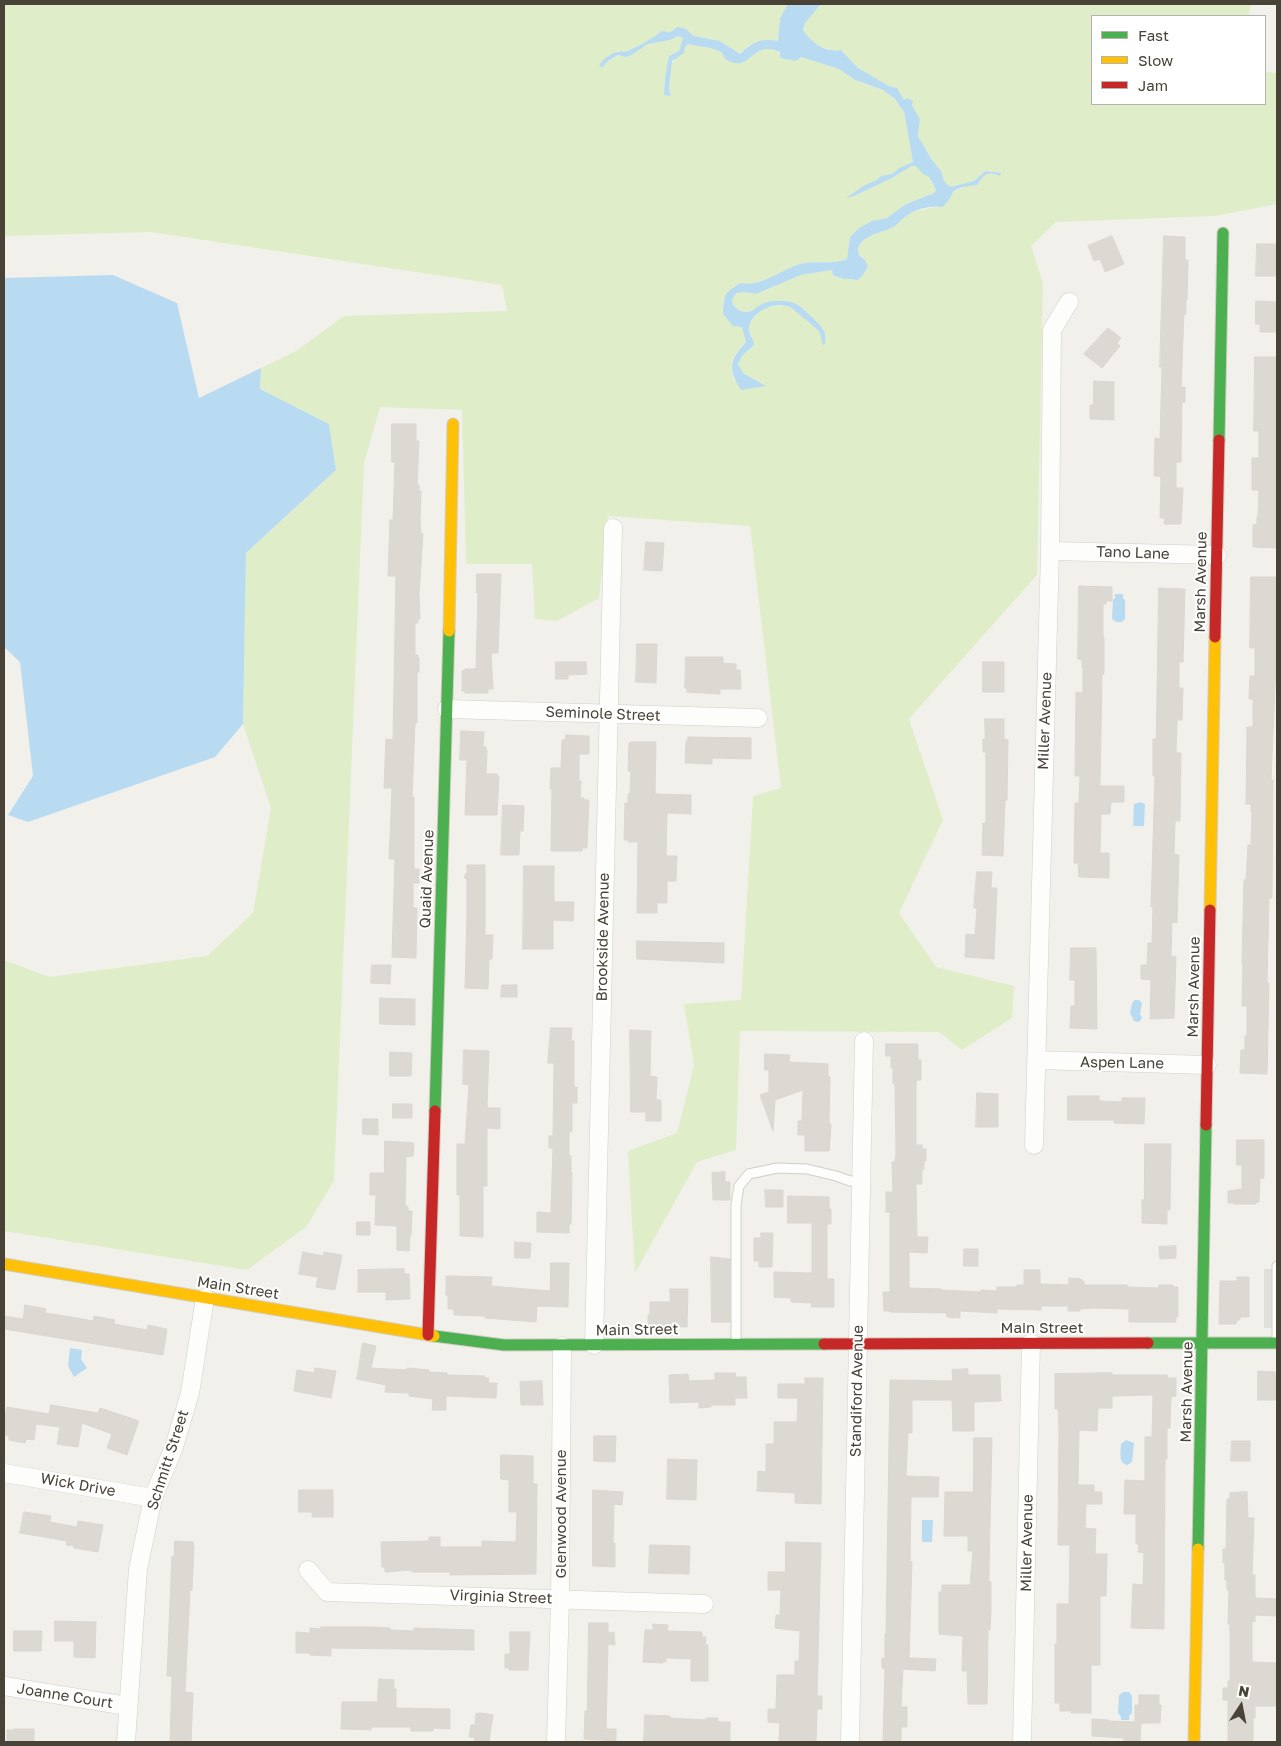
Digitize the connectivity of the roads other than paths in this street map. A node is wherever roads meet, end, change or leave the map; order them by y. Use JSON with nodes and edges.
{"nodes":[{"id":1,"x":1223,"y":233,"type":"dead end"},
{"id":2,"x":1069,"y":302,"type":"dead end"},
{"id":3,"x":453,"y":424,"type":"dead end"},
{"id":4,"x":613,"y":528,"type":"dead end"},
{"id":5,"x":1050,"y":551,"type":"junction"},
{"id":6,"x":1217,"y":555,"type":"junction"},
{"id":7,"x":447,"y":709,"type":"junction"},
{"id":8,"x":608,"y":714,"type":"junction"},
{"id":9,"x":758,"y":718,"type":"dead end"},
{"id":10,"x":864,"y":1040,"type":"dead end"},
{"id":11,"x":1036,"y":1060,"type":"junction"},
{"id":12,"x":1207,"y":1065,"type":"junction"},
{"id":13,"x":1034,"y":1144,"type":"dead end"},
{"id":14,"x":861,"y":1182,"type":"junction"},
{"id":15,"x":4,"y":1264,"type":"edge"},
{"id":16,"x":1277,"y":1266,"type":"edge"},
{"id":17,"x":206,"y":1298,"type":"junction"},
{"id":18,"x":428,"y":1335,"type":"junction"},
{"id":19,"x":1031,"y":1343,"type":"junction"},
{"id":20,"x":1202,"y":1343,"type":"junction"},
{"id":21,"x":1277,"y":1343,"type":"edge"},
{"id":22,"x":736,"y":1344,"type":"junction"},
{"id":23,"x":858,"y":1344,"type":"junction"},
{"id":24,"x":594,"y":1345,"type":"junction"},
{"id":25,"x":562,"y":1346,"type":"junction"},
{"id":26,"x":4,"y":1473,"type":"edge"},
{"id":27,"x":153,"y":1498,"type":"junction"},
{"id":28,"x":308,"y":1570,"type":"dead end"},
{"id":29,"x":560,"y":1599,"type":"junction"},
{"id":30,"x":704,"y":1604,"type":"dead end"},
{"id":31,"x":4,"y":1686,"type":"edge"},
{"id":32,"x":127,"y":1706,"type":"junction"},
{"id":33,"x":126,"y":1742,"type":"edge"},
{"id":34,"x":556,"y":1742,"type":"edge"},
{"id":35,"x":850,"y":1742,"type":"edge"},
{"id":36,"x":1022,"y":1742,"type":"edge"},
{"id":37,"x":1194,"y":1742,"type":"edge"}],
"edges":[{"from":1,"to":6,"type":"street","name":"Marsh Avenue"},
{"from":2,"to":5,"type":"street","name":"Miller Avenue"},
{"from":3,"to":7,"type":"street","name":"Quaid Avenue"},
{"from":4,"to":8,"type":"street","name":"Brookside Avenue"},
{"from":5,"to":6,"type":"street","name":"Tano Lane"},
{"from":5,"to":11,"type":"street","name":"Miller Avenue"},
{"from":6,"to":12,"type":"street","name":"Marsh Avenue"},
{"from":7,"to":8,"type":"street","name":"Seminole Street"},
{"from":7,"to":18,"type":"street","name":"Quaid Avenue"},
{"from":8,"to":9,"type":"street","name":"Seminole Street"},
{"from":8,"to":24,"type":"street","name":"Brookside Avenue"},
{"from":10,"to":14,"type":"street","name":"Standiford Avenue"},
{"from":11,"to":12,"type":"street","name":"Aspen Lane"},
{"from":11,"to":13,"type":"street","name":"Miller Avenue"},
{"from":12,"to":20,"type":"street","name":"Marsh Avenue"},
{"from":14,"to":22,"type":"lane"},
{"from":14,"to":23,"type":"street","name":"Standiford Avenue"},
{"from":15,"to":17,"type":"street","name":"Main Street"},
{"from":16,"to":21,"type":"lane"},
{"from":17,"to":18,"type":"street","name":"Main Street"},
{"from":17,"to":27,"type":"street","name":"Schmitt Street"},
{"from":18,"to":25,"type":"street","name":"Main Street"},
{"from":19,"to":20,"type":"street","name":"Main Street"},
{"from":19,"to":23,"type":"street","name":"Main Street"},
{"from":19,"to":36,"type":"street","name":"Miller Avenue"},
{"from":20,"to":21,"type":"street","name":"Main Street"},
{"from":20,"to":37,"type":"street","name":"Marsh Avenue"},
{"from":22,"to":23,"type":"street","name":"Main Street"},
{"from":22,"to":24,"type":"street","name":"Main Street"},
{"from":23,"to":35,"type":"street","name":"Standiford Avenue"},
{"from":24,"to":25,"type":"street","name":"Main Street"},
{"from":25,"to":29,"type":"street","name":"Glenwood Avenue"},
{"from":26,"to":27,"type":"street","name":"Wick Drive"},
{"from":27,"to":32,"type":"street","name":"Schmitt Street"},
{"from":28,"to":29,"type":"street","name":"Virginia Street"},
{"from":29,"to":30,"type":"street","name":"Virginia Street"},
{"from":29,"to":34,"type":"street","name":"Glenwood Avenue"},
{"from":31,"to":32,"type":"street","name":"Joanne Court"},
{"from":32,"to":33,"type":"street","name":"Schmitt Street"}]}
